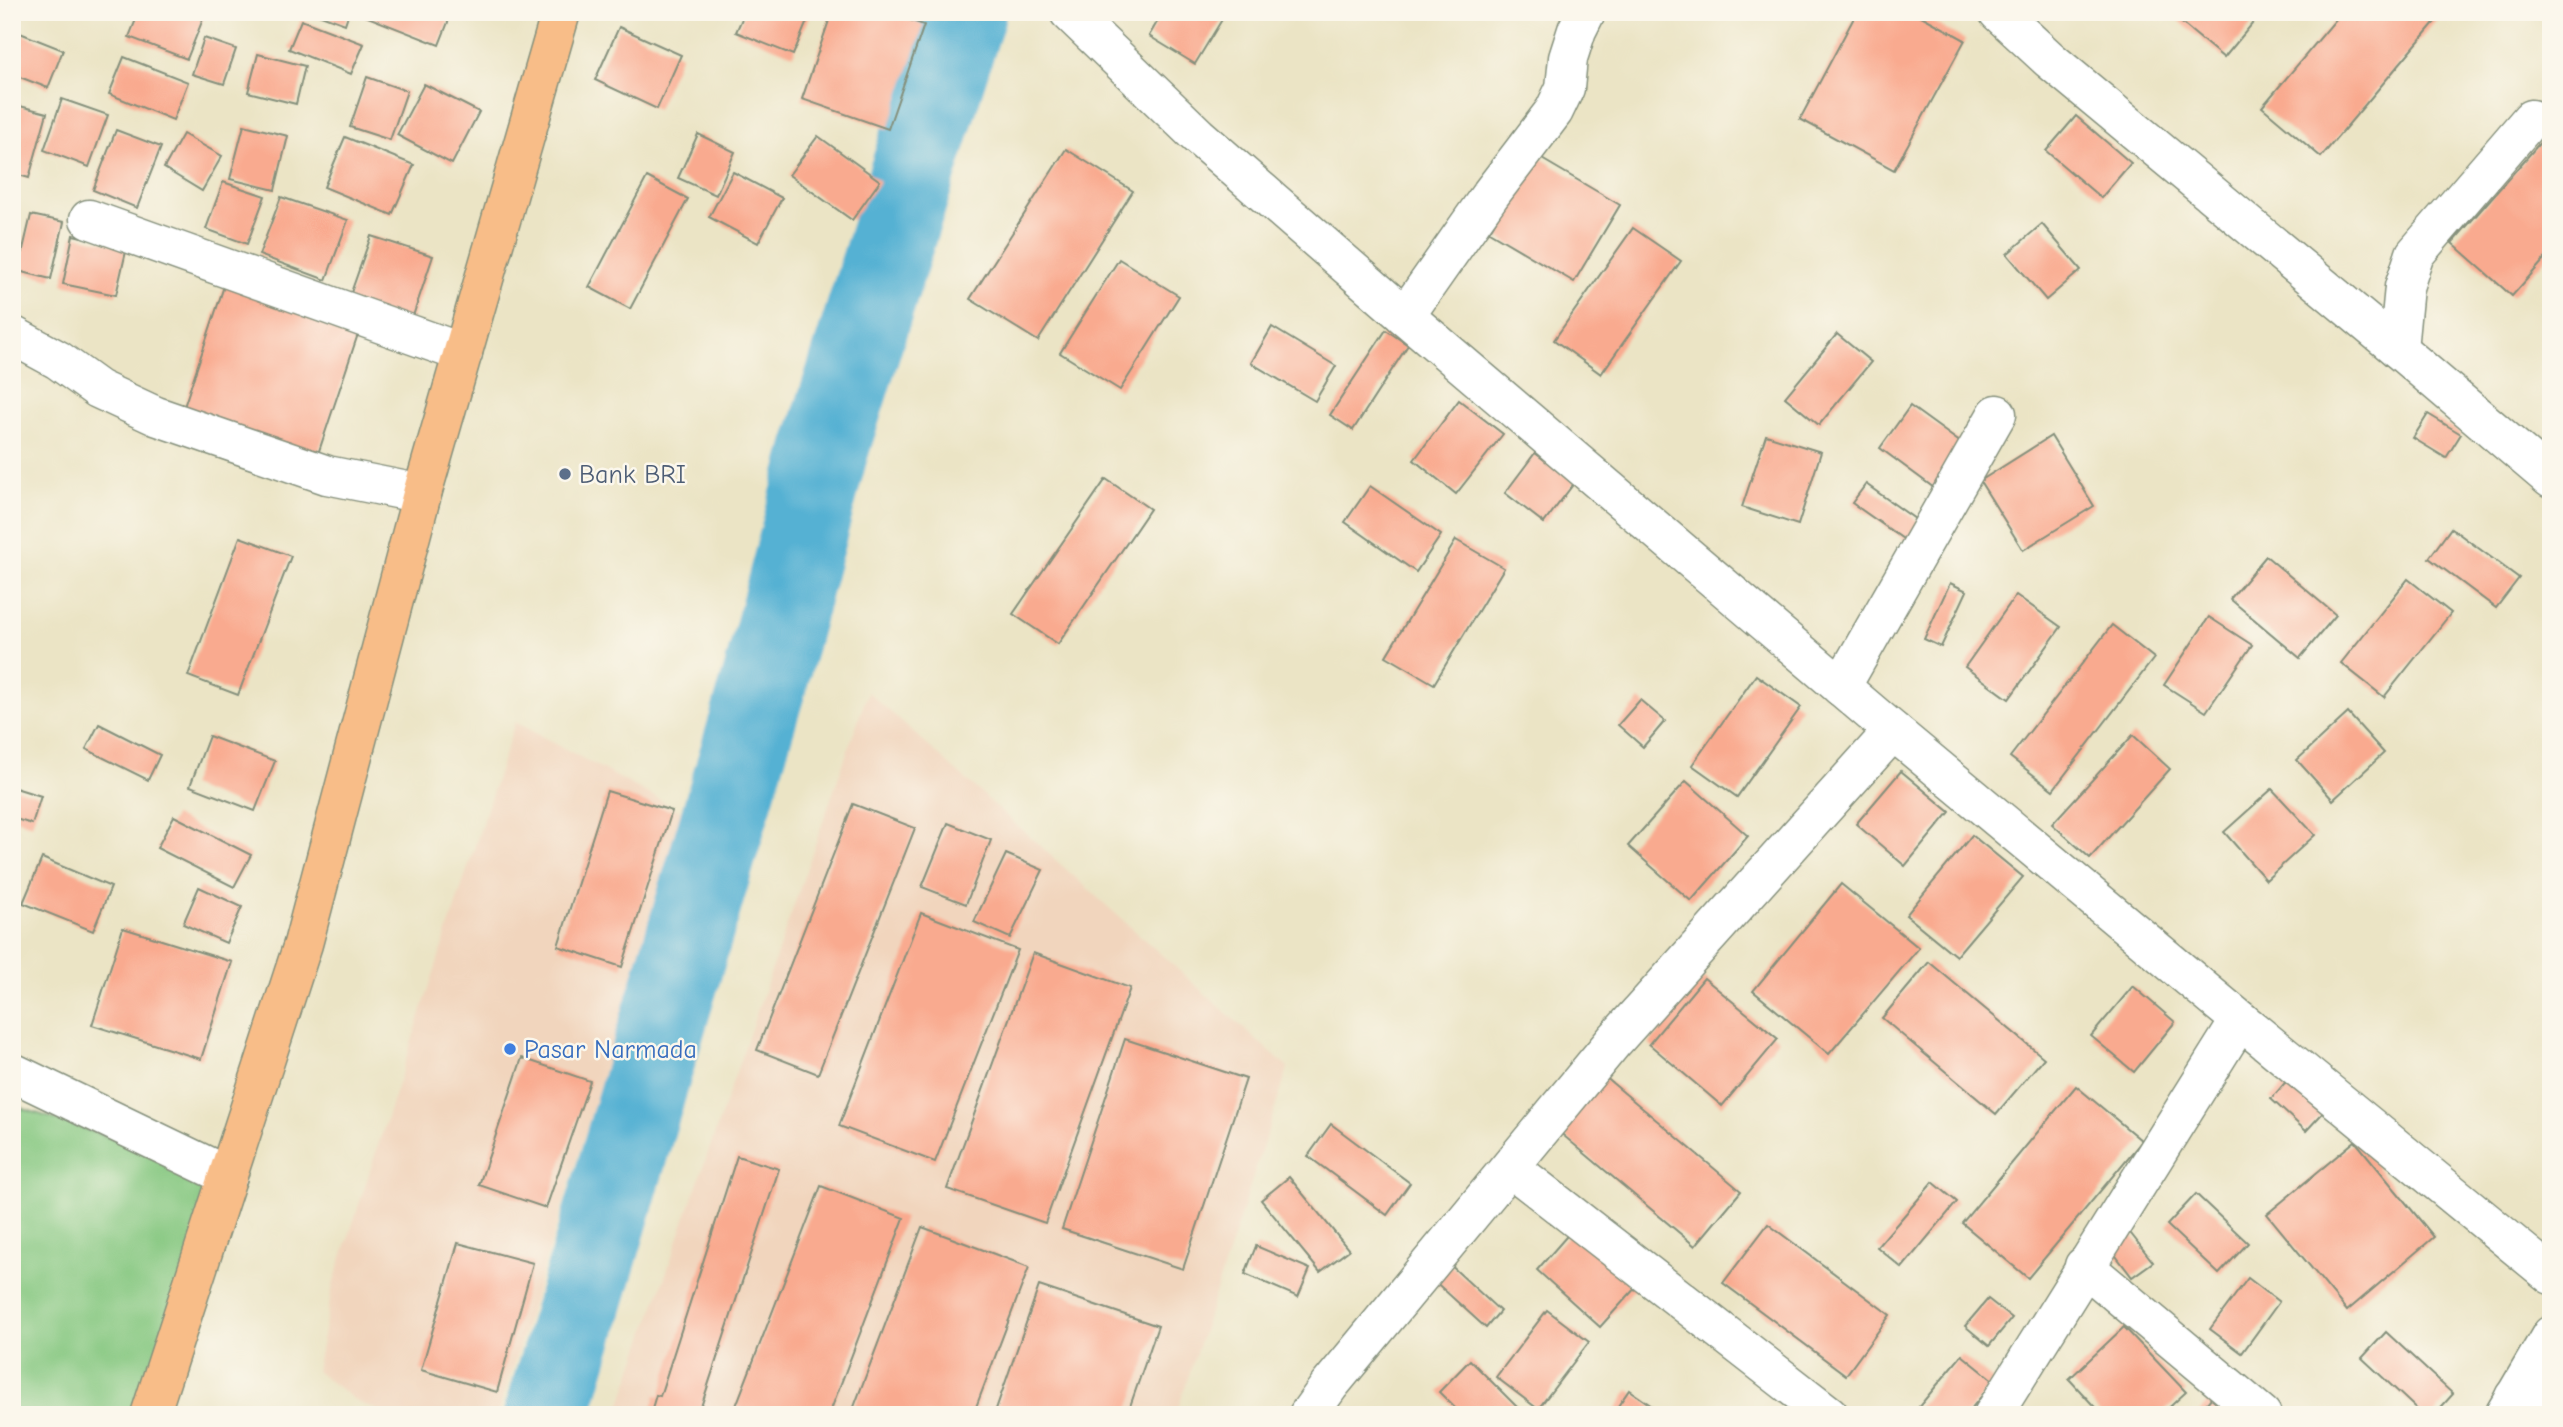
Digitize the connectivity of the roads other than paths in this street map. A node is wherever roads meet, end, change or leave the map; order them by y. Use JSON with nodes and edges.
{"nodes":[{"id":1,"x":561,"y":12,"type":"edge"},
{"id":2,"x":1069,"y":12,"type":"edge"},
{"id":3,"x":1586,"y":12,"type":"edge"},
{"id":4,"x":1998,"y":12,"type":"edge"},
{"id":5,"x":2530,"y":119,"type":"dead end"},
{"id":6,"x":89,"y":219,"type":"dead end"},
{"id":7,"x":1405,"y":316,"type":"junction"},
{"id":8,"x":12,"y":335,"type":"edge"},
{"id":9,"x":2398,"y":349,"type":"junction"},
{"id":10,"x":463,"y":353,"type":"junction"},
{"id":11,"x":1997,"y":414,"type":"dead end"},
{"id":12,"x":2551,"y":479,"type":"edge"},
{"id":13,"x":422,"y":494,"type":"junction"},
{"id":14,"x":1841,"y":687,"type":"junction"},
{"id":15,"x":1893,"y":731,"type":"junction"},
{"id":16,"x":2240,"y":1020,"type":"junction"},
{"id":17,"x":12,"y":1072,"type":"edge"},
{"id":18,"x":1511,"y":1168,"type":"junction"},
{"id":19,"x":228,"y":1176,"type":"junction"},
{"id":20,"x":2084,"y":1266,"type":"junction"},
{"id":21,"x":2551,"y":1275,"type":"edge"},
{"id":22,"x":2551,"y":1335,"type":"edge"},
{"id":23,"x":2509,"y":1406,"type":"edge"},
{"id":24,"x":2551,"y":1408,"type":"edge"},
{"id":25,"x":150,"y":1415,"type":"edge"},
{"id":26,"x":1308,"y":1415,"type":"edge"},
{"id":27,"x":1829,"y":1415,"type":"edge"},
{"id":28,"x":1993,"y":1415,"type":"edge"},
{"id":29,"x":2262,"y":1415,"type":"edge"}],
"edges":[{"from":1,"to":10,"type":"highway"},
{"from":2,"to":7,"type":"street"},
{"from":3,"to":7,"type":"street"},
{"from":4,"to":9,"type":"street"},
{"from":5,"to":9,"type":"street"},
{"from":6,"to":10,"type":"street"},
{"from":7,"to":14,"type":"street"},
{"from":8,"to":13,"type":"street"},
{"from":9,"to":12,"type":"street"},
{"from":10,"to":13,"type":"highway"},
{"from":11,"to":14,"type":"street"},
{"from":13,"to":19,"type":"highway"},
{"from":14,"to":15,"type":"street"},
{"from":15,"to":16,"type":"street"},
{"from":15,"to":18,"type":"street"},
{"from":16,"to":20,"type":"street"},
{"from":16,"to":21,"type":"street"},
{"from":17,"to":19,"type":"street"},
{"from":18,"to":26,"type":"street"},
{"from":18,"to":27,"type":"street"},
{"from":19,"to":25,"type":"highway"},
{"from":20,"to":28,"type":"street"},
{"from":20,"to":29,"type":"street"},
{"from":22,"to":23,"type":"street"},
{"from":23,"to":24,"type":"street"}]}
